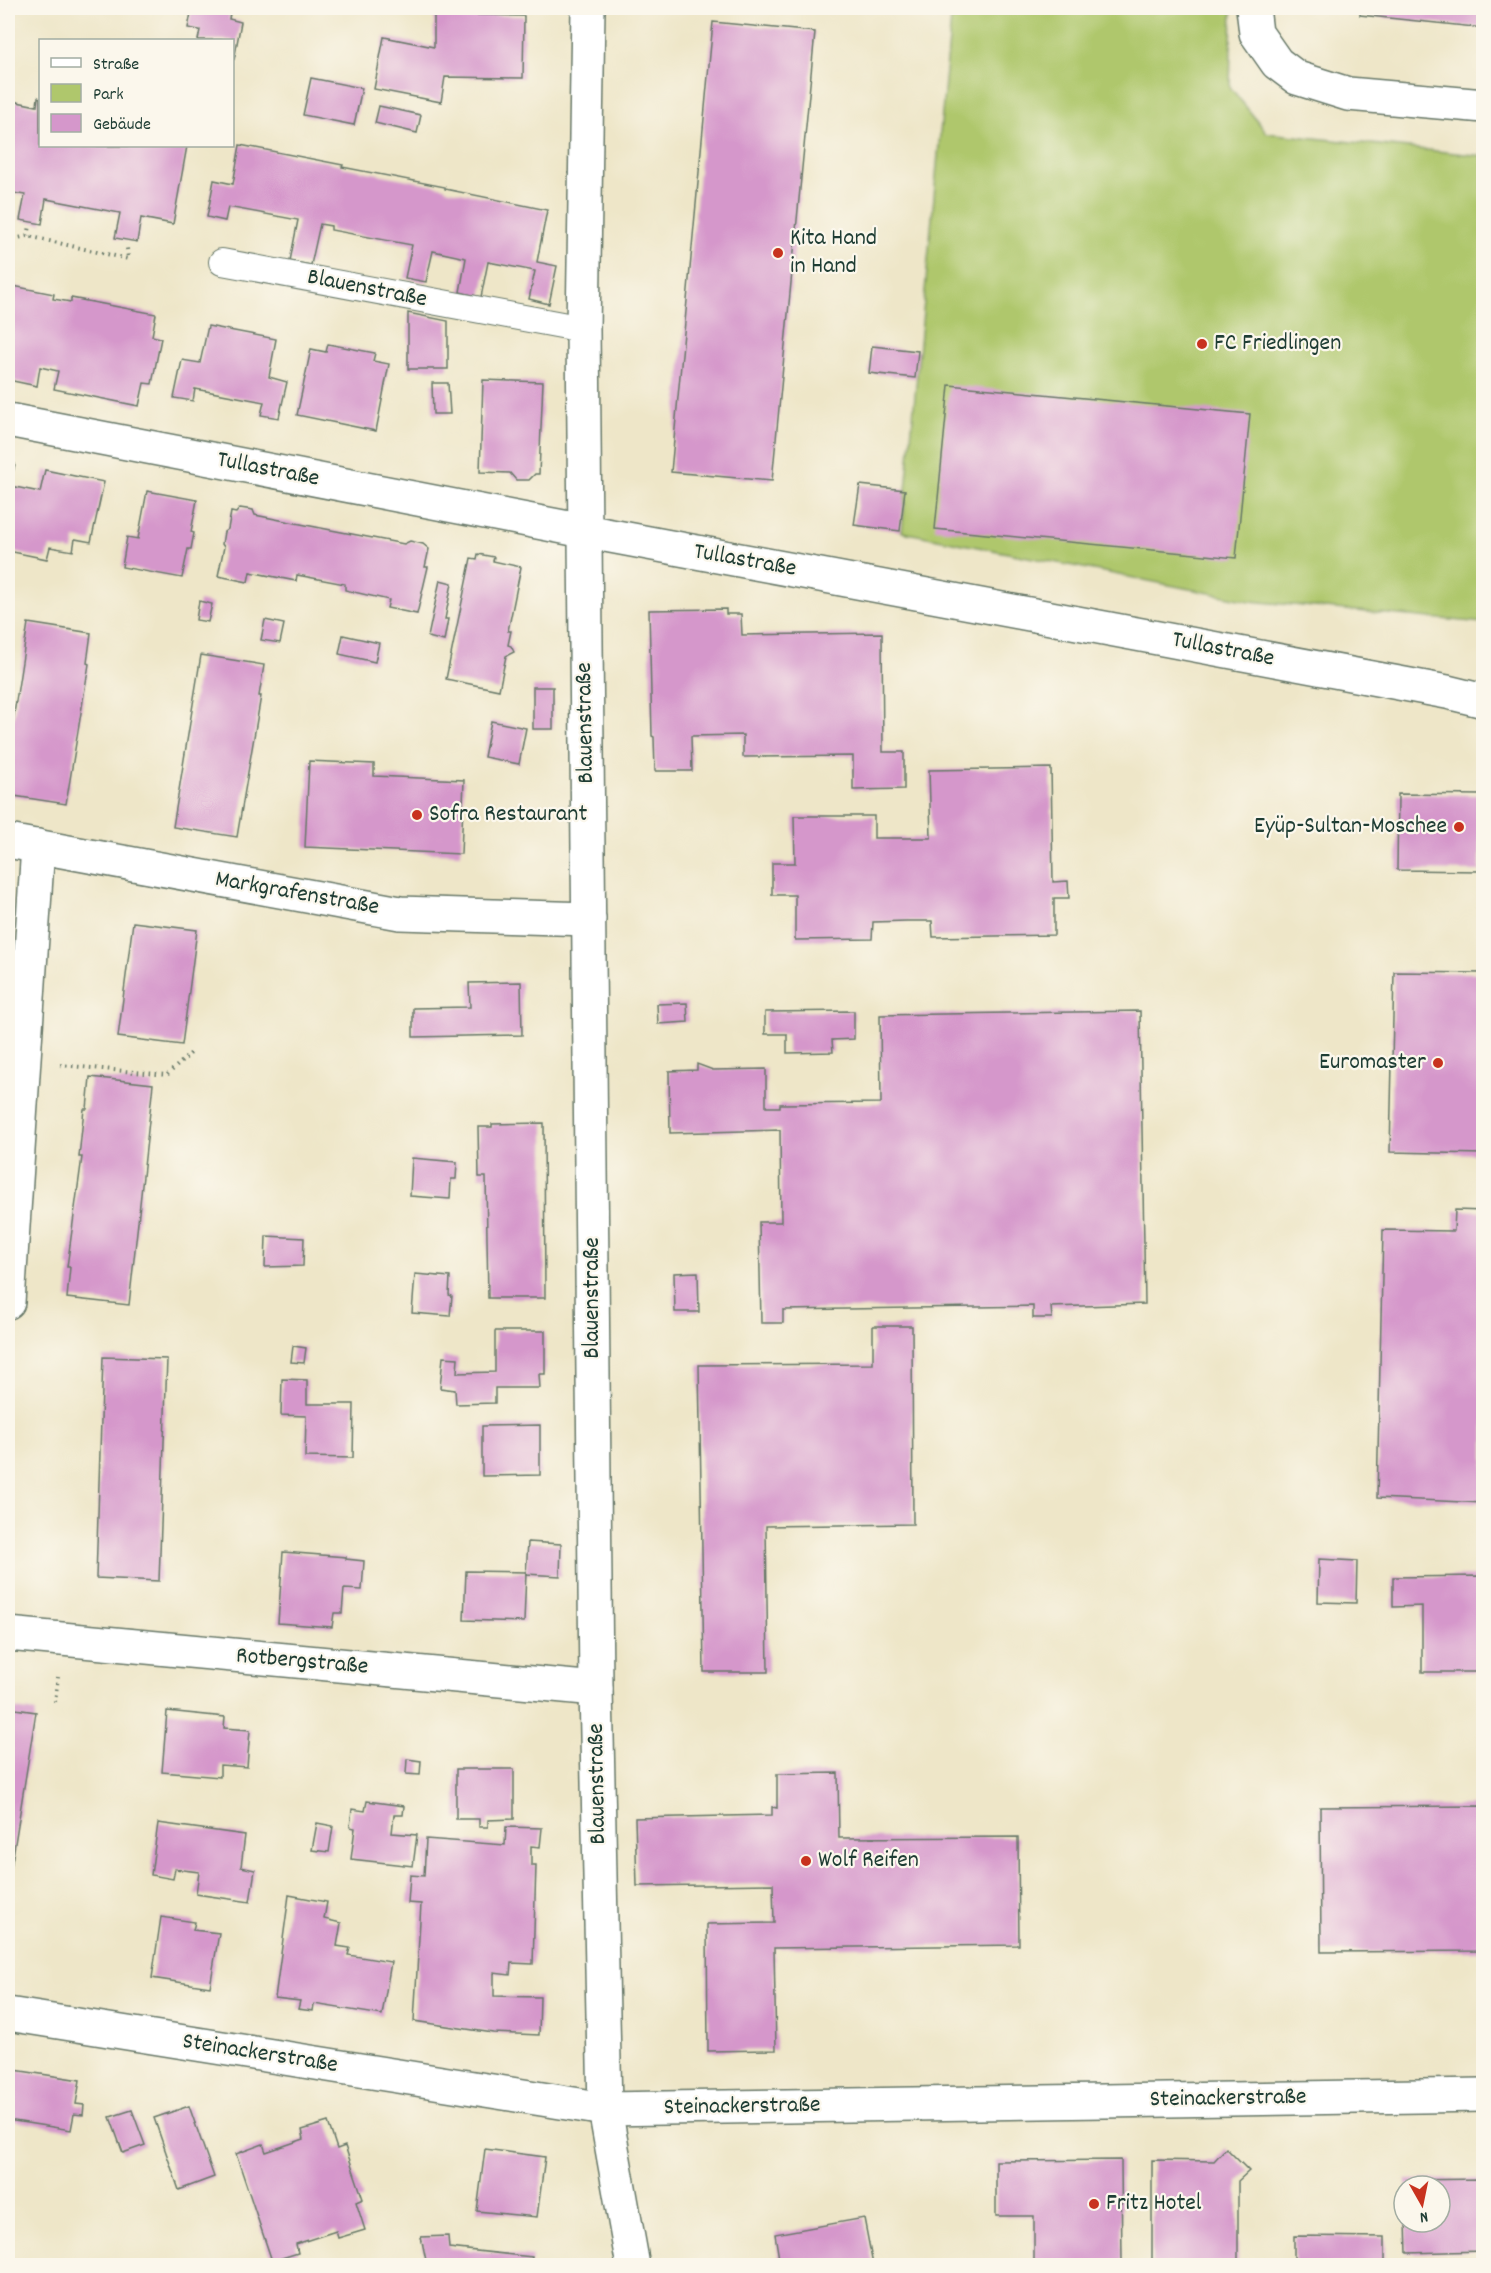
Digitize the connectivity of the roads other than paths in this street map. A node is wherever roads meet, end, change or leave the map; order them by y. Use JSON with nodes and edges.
{"nodes":[{"id":1,"x":588,"y":8,"type":"edge"},
{"id":2,"x":1253,"y":8,"type":"edge"},
{"id":3,"x":1484,"y":106,"type":"edge"},
{"id":4,"x":222,"y":262,"type":"dead end"},
{"id":5,"x":583,"y":329,"type":"junction"},
{"id":6,"x":8,"y":420,"type":"edge"},
{"id":7,"x":584,"y":531,"type":"junction"},
{"id":8,"x":1484,"y":701,"type":"edge"},
{"id":9,"x":23,"y":844,"type":"edge"},
{"id":10,"x":589,"y":919,"type":"junction"},
{"id":11,"x":8,"y":1302,"type":"edge"},
{"id":12,"x":8,"y":1634,"type":"edge"},
{"id":13,"x":596,"y":1689,"type":"junction"},
{"id":14,"x":8,"y":2014,"type":"edge"},
{"id":15,"x":1484,"y":2095,"type":"edge"},
{"id":16,"x":605,"y":2109,"type":"junction"},
{"id":17,"x":633,"y":2265,"type":"edge"}],
"edges":[{"from":1,"to":5,"type":"street","name":"Blauenstraße"},
{"from":2,"to":3,"type":"street"},
{"from":4,"to":5,"type":"lane","name":"Blauenstraße"},
{"from":5,"to":7,"type":"street","name":"Blauenstraße"},
{"from":6,"to":7,"type":"street","name":"Tullastraße"},
{"from":7,"to":8,"type":"street","name":"Tullastraße"},
{"from":7,"to":10,"type":"street","name":"Blauenstraße"},
{"from":9,"to":10,"type":"street","name":"Markgrafenstraße"},
{"from":9,"to":11,"type":"street"},
{"from":10,"to":13,"type":"street","name":"Blauenstraße"},
{"from":12,"to":13,"type":"street","name":"Rotbergstraße"},
{"from":13,"to":16,"type":"street","name":"Blauenstraße"},
{"from":14,"to":16,"type":"street","name":"Steinackerstraße"},
{"from":15,"to":16,"type":"street","name":"Steinackerstraße"},
{"from":16,"to":17,"type":"street","name":"Blauenstraße"}]}
